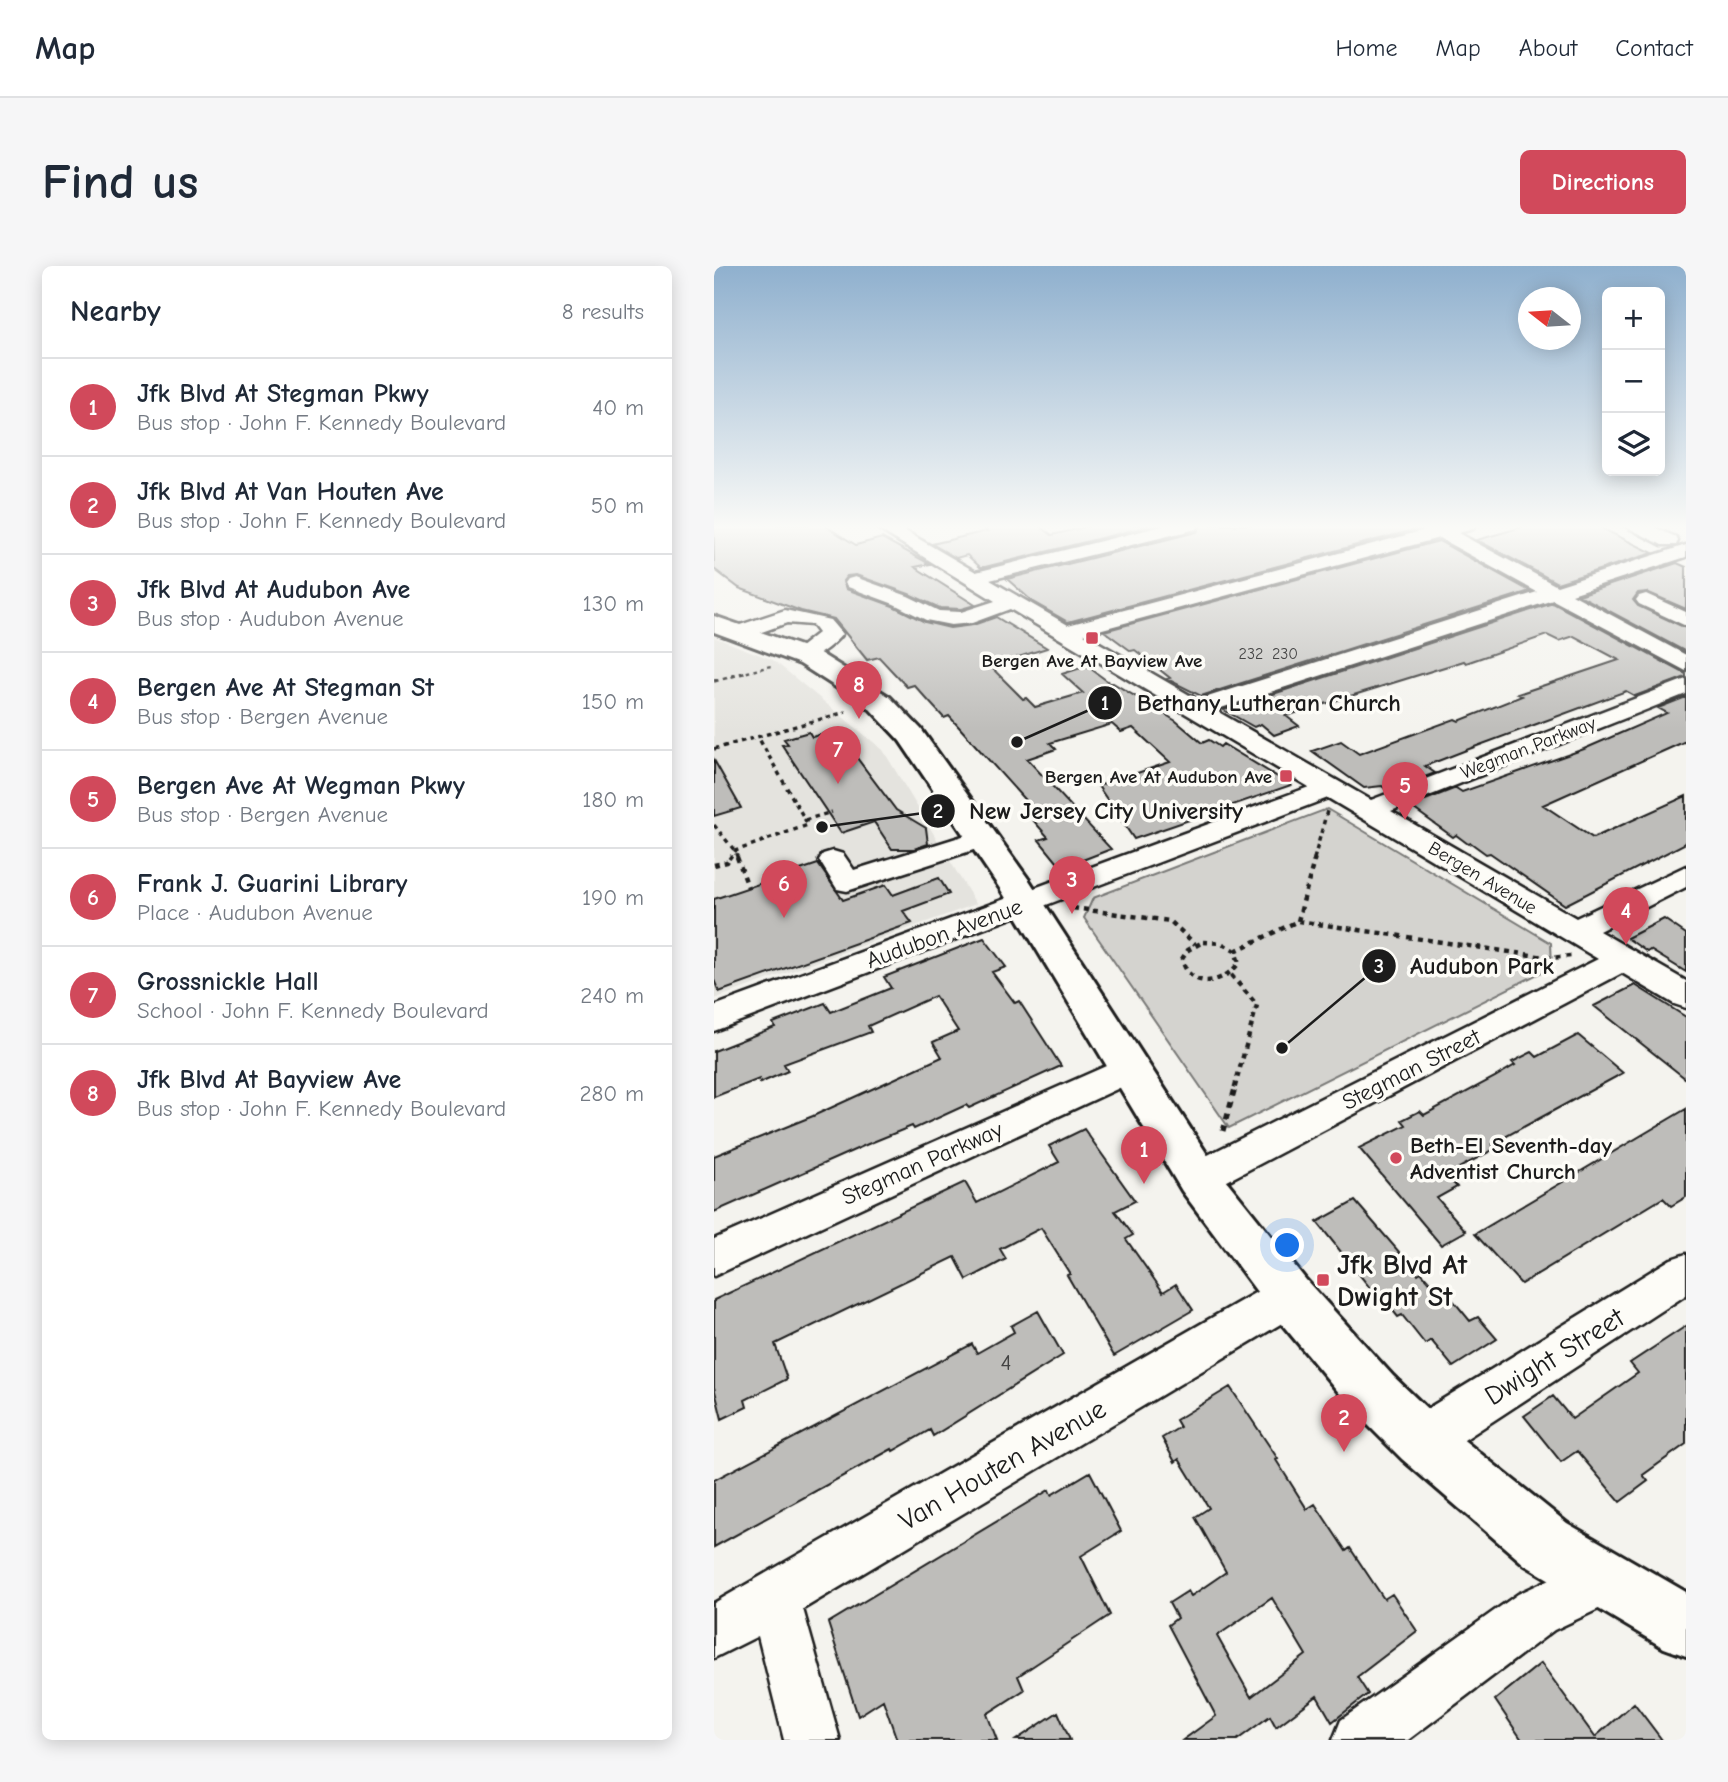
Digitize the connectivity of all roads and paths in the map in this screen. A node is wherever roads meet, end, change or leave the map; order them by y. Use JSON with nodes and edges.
{"nodes":[{"id":1,"x":881,"y":594,"type":"edge"},
{"id":2,"x":997,"y":594,"type":"edge"},
{"id":3,"x":1204,"y":594,"type":"edge"},
{"id":4,"x":1553,"y":594,"type":"edge"},
{"id":5,"x":1556,"y":594,"type":"edge"},
{"id":6,"x":1646,"y":600,"type":"dead end"},
{"id":7,"x":1011,"y":602,"type":"junction"},
{"id":8,"x":1686,"y":620,"type":"edge"},
{"id":9,"x":728,"y":627,"type":"edge"},
{"id":10,"x":1064,"y":633,"type":"junction"},
{"id":11,"x":801,"y":641,"type":"junction"},
{"id":12,"x":1686,"y":664,"type":"edge"},
{"id":13,"x":714,"y":681,"type":"edge"},
{"id":14,"x":1686,"y":687,"type":"edge"},
{"id":15,"x":1194,"y":709,"type":"junction"},
{"id":16,"x":846,"y":712,"type":"dead end"},
{"id":17,"x":758,"y":737,"type":"junction"},
{"id":18,"x":714,"y":749,"type":"edge"},
{"id":19,"x":1331,"y":796,"type":"junction"},
{"id":20,"x":1370,"y":810,"type":"junction"},
{"id":21,"x":832,"y":812,"type":"dead end"},
{"id":22,"x":805,"y":820,"type":"junction"},
{"id":23,"x":714,"y":825,"type":"edge"},
{"id":24,"x":982,"y":838,"type":"junction"},
{"id":25,"x":735,"y":851,"type":"junction"},
{"id":26,"x":833,"y":860,"type":"dead end"},
{"id":27,"x":714,"y":865,"type":"edge"},
{"id":28,"x":1686,"y":875,"type":"edge"},
{"id":29,"x":748,"y":887,"type":"dead end"},
{"id":30,"x":1047,"y":905,"type":"junction"},
{"id":31,"x":1298,"y":921,"type":"junction"},
{"id":32,"x":1195,"y":944,"type":"junction"},
{"id":33,"x":1575,"y":944,"type":"junction"},
{"id":34,"x":1235,"y":951,"type":"junction"},
{"id":35,"x":1624,"y":959,"type":"junction"},
{"id":36,"x":1231,"y":975,"type":"junction"},
{"id":37,"x":1686,"y":996,"type":"edge"},
{"id":38,"x":714,"y":1019,"type":"edge"},
{"id":39,"x":1131,"y":1068,"type":"junction"},
{"id":40,"x":1223,"y":1130,"type":"dead end"},
{"id":41,"x":1198,"y":1178,"type":"junction"},
{"id":42,"x":714,"y":1258,"type":"edge"},
{"id":43,"x":1686,"y":1272,"type":"edge"},
{"id":44,"x":1289,"y":1296,"type":"junction"},
{"id":45,"x":1421,"y":1440,"type":"junction"},
{"id":46,"x":1606,"y":1579,"type":"junction"},
{"id":47,"x":774,"y":1598,"type":"junction"},
{"id":48,"x":1686,"y":1626,"type":"edge"},
{"id":49,"x":714,"y":1632,"type":"edge"},
{"id":50,"x":812,"y":1740,"type":"edge"},
{"id":51,"x":1361,"y":1740,"type":"edge"}],
"edges":[{"from":1,"to":7,"type":"street"},
{"from":2,"to":7,"type":"street","name":"Bergen Avenue"},
{"from":3,"to":10,"type":"street"},
{"from":4,"to":15,"type":"street"},
{"from":5,"to":12,"type":"street"},
{"from":6,"to":8,"type":"street"},
{"from":7,"to":10,"type":"street","name":"Bergen Avenue"},
{"from":9,"to":11,"type":"main road"},
{"from":10,"to":15,"type":"street","name":"Bergen Avenue"},
{"from":11,"to":13,"type":"path"},
{"from":11,"to":24,"type":"main road"},
{"from":14,"to":20,"type":"street","name":"Wegman Parkway"},
{"from":15,"to":19,"type":"street","name":"Bergen Avenue"},
{"from":16,"to":17,"type":"path"},
{"from":17,"to":18,"type":"path"},
{"from":17,"to":22,"type":"path"},
{"from":19,"to":20,"type":"street","name":"Bergen Avenue"},
{"from":19,"to":30,"type":"street","name":"Audubon Avenue"},
{"from":19,"to":31,"type":"path"},
{"from":20,"to":33,"type":"street","name":"Bergen Avenue"},
{"from":21,"to":22,"type":"path"},
{"from":22,"to":25,"type":"path"},
{"from":23,"to":25,"type":"path"},
{"from":24,"to":26,"type":"street"},
{"from":24,"to":30,"type":"main road"},
{"from":25,"to":27,"type":"path"},
{"from":25,"to":29,"type":"path"},
{"from":28,"to":33,"type":"street"},
{"from":30,"to":32,"type":"path"},
{"from":30,"to":38,"type":"street","name":"Audubon Avenue"},
{"from":30,"to":39,"type":"main road"},
{"from":31,"to":33,"type":"path"},
{"from":31,"to":34,"type":"path"},
{"from":32,"to":34,"type":"path"},
{"from":32,"to":36,"type":"path"},
{"from":33,"to":35,"type":"street","name":"Bergen Avenue"},
{"from":34,"to":36,"type":"path"},
{"from":35,"to":37,"type":"street","name":"Bergen Avenue"},
{"from":35,"to":41,"type":"street","name":"Stegman Street"},
{"from":36,"to":40,"type":"path"},
{"from":39,"to":41,"type":"main road"},
{"from":39,"to":42,"type":"street","name":"Stegman Parkway"},
{"from":41,"to":44,"type":"main road"},
{"from":43,"to":45,"type":"street","name":"Dwight Street"},
{"from":44,"to":45,"type":"main road"},
{"from":44,"to":47,"type":"street","name":"Van Houten Avenue"},
{"from":45,"to":46,"type":"main road"},
{"from":46,"to":48,"type":"main road"},
{"from":46,"to":51,"type":"street"},
{"from":47,"to":49,"type":"street","name":"Van Houten Avenue"},
{"from":47,"to":50,"type":"street"}]}
